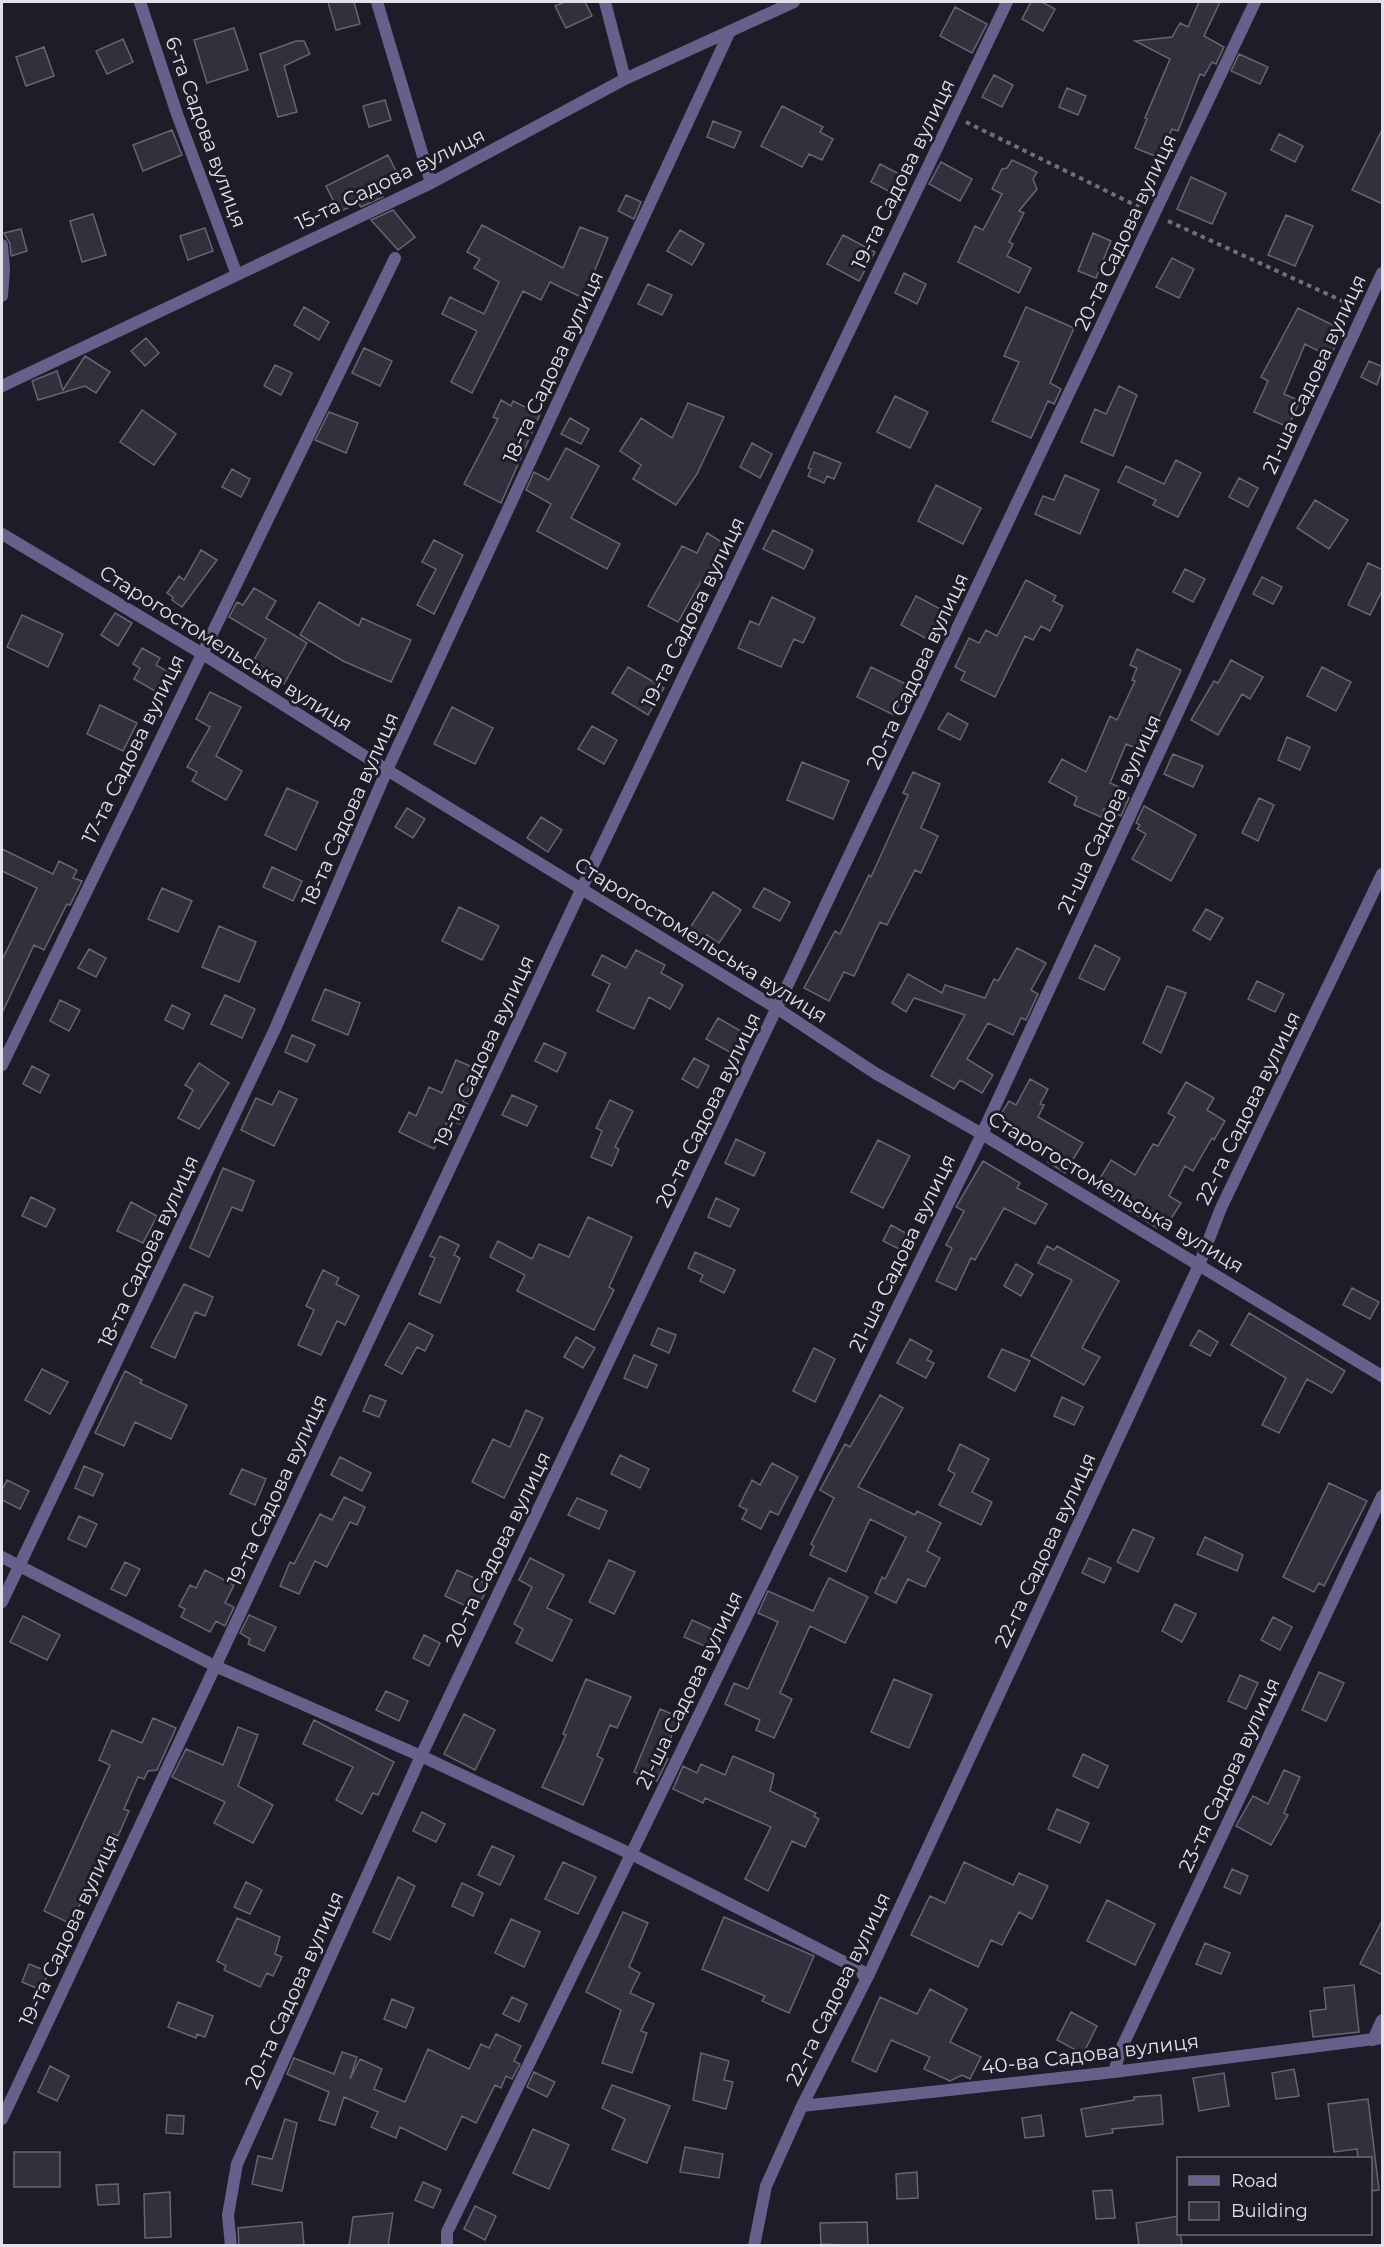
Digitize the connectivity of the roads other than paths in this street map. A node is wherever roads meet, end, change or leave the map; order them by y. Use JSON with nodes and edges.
{"nodes":[{"id":1,"x":140,"y":2,"type":"edge"},
{"id":2,"x":377,"y":2,"type":"edge"},
{"id":3,"x":605,"y":2,"type":"edge"},
{"id":4,"x":794,"y":2,"type":"edge"},
{"id":5,"x":1007,"y":2,"type":"edge"},
{"id":6,"x":1255,"y":2,"type":"edge"},
{"id":7,"x":730,"y":31,"type":"junction"},
{"id":8,"x":625,"y":79,"type":"junction"},
{"id":9,"x":431,"y":183,"type":"junction"},
{"id":10,"x":2,"y":245,"type":"edge"},
{"id":11,"x":395,"y":258,"type":"dead end"},
{"id":12,"x":1383,"y":273,"type":"edge"},
{"id":13,"x":237,"y":276,"type":"junction"},
{"id":14,"x":2,"y":296,"type":"edge"},
{"id":15,"x":2,"y":386,"type":"edge"},
{"id":16,"x":3,"y":538,"type":"edge"},
{"id":17,"x":201,"y":653,"type":"junction"},
{"id":18,"x":387,"y":770,"type":"junction"},
{"id":19,"x":1383,"y":874,"type":"edge"},
{"id":20,"x":582,"y":890,"type":"junction"},
{"id":21,"x":778,"y":1009,"type":"junction"},
{"id":22,"x":2,"y":1065,"type":"edge"},
{"id":23,"x":982,"y":1134,"type":"junction"},
{"id":24,"x":1199,"y":1265,"type":"junction"},
{"id":25,"x":1383,"y":1376,"type":"edge"},
{"id":26,"x":1383,"y":1496,"type":"edge"},
{"id":27,"x":2,"y":1557,"type":"edge"},
{"id":28,"x":19,"y":1566,"type":"junction"},
{"id":29,"x":2,"y":1602,"type":"edge"},
{"id":30,"x":215,"y":1666,"type":"junction"},
{"id":31,"x":421,"y":1756,"type":"junction"},
{"id":32,"x":631,"y":1854,"type":"junction"},
{"id":33,"x":863,"y":1975,"type":"dead end"},
{"id":34,"x":1383,"y":2020,"type":"edge"},
{"id":35,"x":1378,"y":2039,"type":"edge"},
{"id":36,"x":1114,"y":2072,"type":"junction"},
{"id":37,"x":802,"y":2106,"type":"junction"},
{"id":38,"x":2,"y":2119,"type":"edge"},
{"id":39,"x":231,"y":2246,"type":"edge"},
{"id":40,"x":447,"y":2246,"type":"edge"},
{"id":41,"x":754,"y":2246,"type":"edge"}],
"edges":[{"from":1,"to":13,"type":"street","name":"6-та Садова вулиця"},
{"from":2,"to":9,"type":"street"},
{"from":3,"to":8,"type":"street"},
{"from":4,"to":7,"type":"street","name":"15-та Садова вулиця"},
{"from":5,"to":20,"type":"street","name":"19-та Садова вулиця"},
{"from":6,"to":21,"type":"street","name":"20-та Садова вулиця"},
{"from":7,"to":8,"type":"street","name":"15-та Садова вулиця"},
{"from":7,"to":18,"type":"street","name":"18-та Садова вулиця"},
{"from":8,"to":9,"type":"street","name":"15-та Садова вулиця"},
{"from":9,"to":13,"type":"street","name":"15-та Садова вулиця"},
{"from":10,"to":14,"type":"street"},
{"from":11,"to":17,"type":"street","name":"17-та Садова вулиця"},
{"from":12,"to":23,"type":"street","name":"21-ша Садова вулиця"},
{"from":13,"to":15,"type":"street","name":"15-та Садова вулиця"},
{"from":16,"to":17,"type":"street","name":"Старогостомельська вулиця"},
{"from":17,"to":18,"type":"street","name":"Старогостомельська вулиця"},
{"from":17,"to":22,"type":"street","name":"17-та Садова вулиця"},
{"from":18,"to":20,"type":"street","name":"Старогостомельська вулиця"},
{"from":18,"to":28,"type":"street","name":"18-та Садова вулиця"},
{"from":19,"to":24,"type":"street","name":"22-га Садова вулиця"},
{"from":20,"to":21,"type":"street","name":"Старогостомельська вулиця"},
{"from":20,"to":30,"type":"street","name":"19-та Садова вулиця"},
{"from":21,"to":23,"type":"street","name":"Старогостомельська вулиця"},
{"from":21,"to":31,"type":"street","name":"20-та Садова вулиця"},
{"from":23,"to":24,"type":"street","name":"Старогостомельська вулиця"},
{"from":23,"to":32,"type":"street","name":"21-ша Садова вулиця"},
{"from":24,"to":25,"type":"street","name":"Старогостомельська вулиця"},
{"from":24,"to":37,"type":"street","name":"22-га Садова вулиця"},
{"from":26,"to":36,"type":"street","name":"23-тя Садова вулиця"},
{"from":27,"to":28,"type":"street"},
{"from":28,"to":29,"type":"street","name":"18-та Садова вулиця"},
{"from":28,"to":30,"type":"street"},
{"from":30,"to":31,"type":"street"},
{"from":30,"to":38,"type":"street","name":"19-та Садова вулиця"},
{"from":31,"to":32,"type":"street"},
{"from":31,"to":39,"type":"street","name":"20-та Садова вулиця"},
{"from":32,"to":33,"type":"street"},
{"from":32,"to":40,"type":"street","name":"21-ша Садова вулиця"},
{"from":34,"to":35,"type":"street"},
{"from":35,"to":36,"type":"street","name":"40-ва Садова вулиця"},
{"from":36,"to":37,"type":"street","name":"40-ва Садова вулиця"},
{"from":37,"to":41,"type":"street","name":"22-га Садова вулиця"}]}
